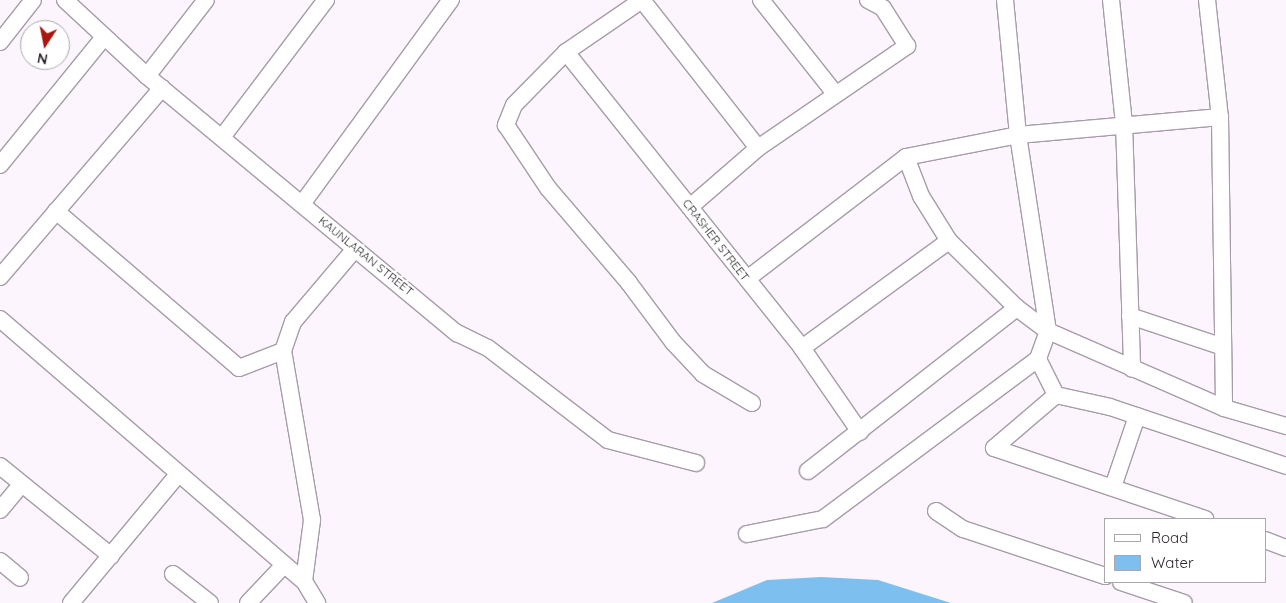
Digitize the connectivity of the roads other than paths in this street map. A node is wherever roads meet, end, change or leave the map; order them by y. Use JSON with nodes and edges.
{"nodes":[{"id":1,"x":33,"y":0,"type":"edge"},
{"id":2,"x":65,"y":0,"type":"edge"},
{"id":3,"x":206,"y":0,"type":"edge"},
{"id":4,"x":326,"y":0,"type":"edge"},
{"id":5,"x":451,"y":0,"type":"edge"},
{"id":6,"x":642,"y":0,"type":"edge"},
{"id":7,"x":868,"y":0,"type":"edge"},
{"id":8,"x":1005,"y":0,"type":"edge"},
{"id":9,"x":1110,"y":0,"type":"edge"},
{"id":10,"x":1207,"y":0,"type":"edge"},
{"id":11,"x":763,"y":1,"type":"edge"},
{"id":12,"x":104,"y":37,"type":"junction"},
{"id":13,"x":0,"y":42,"type":"edge"},
{"id":14,"x":566,"y":52,"type":"junction"},
{"id":15,"x":147,"y":76,"type":"junction"},
{"id":16,"x":162,"y":88,"type":"junction"},
{"id":17,"x":834,"y":92,"type":"junction"},
{"id":18,"x":1220,"y":117,"type":"junction"},
{"id":19,"x":1124,"y":123,"type":"junction"},
{"id":20,"x":1018,"y":135,"type":"junction"},
{"id":21,"x":223,"y":136,"type":"junction"},
{"id":22,"x":758,"y":148,"type":"junction"},
{"id":23,"x":906,"y":156,"type":"junction"},
{"id":24,"x":0,"y":165,"type":"edge"},
{"id":25,"x":302,"y":204,"type":"junction"},
{"id":26,"x":690,"y":207,"type":"junction"},
{"id":27,"x":56,"y":211,"type":"junction"},
{"id":28,"x":949,"y":241,"type":"junction"},
{"id":29,"x":355,"y":249,"type":"junction"},
{"id":30,"x":0,"y":277,"type":"edge"},
{"id":31,"x":747,"y":279,"type":"junction"},
{"id":32,"x":1017,"y":308,"type":"junction"},
{"id":33,"x":1130,"y":316,"type":"junction"},
{"id":34,"x":0,"y":319,"type":"edge"},
{"id":35,"x":1048,"y":331,"type":"junction"},
{"id":36,"x":802,"y":348,"type":"junction"},
{"id":37,"x":1223,"y":348,"type":"junction"},
{"id":38,"x":283,"y":351,"type":"junction"},
{"id":39,"x":1038,"y":359,"type":"junction"},
{"id":40,"x":1132,"y":369,"type":"junction"},
{"id":41,"x":1056,"y":395,"type":"junction"},
{"id":42,"x":752,"y":403,"type":"dead end"},
{"id":43,"x":1224,"y":408,"type":"junction"},
{"id":44,"x":1137,"y":416,"type":"junction"},
{"id":45,"x":1286,"y":426,"type":"edge"},
{"id":46,"x":860,"y":432,"type":"junction"},
{"id":47,"x":696,"y":463,"type":"dead end"},
{"id":48,"x":0,"y":466,"type":"edge"},
{"id":49,"x":1286,"y":466,"type":"edge"},
{"id":50,"x":808,"y":471,"type":"dead end"},
{"id":51,"x":177,"y":476,"type":"junction"},
{"id":52,"x":21,"y":485,"type":"junction"},
{"id":53,"x":1112,"y":487,"type":"junction"},
{"id":54,"x":0,"y":510,"type":"edge"},
{"id":55,"x":936,"y":511,"type":"dead end"},
{"id":56,"x":1202,"y":518,"type":"edge"},
{"id":57,"x":747,"y":534,"type":"dead end"},
{"id":58,"x":1266,"y":540,"type":"edge"},
{"id":59,"x":1286,"y":548,"type":"edge"},
{"id":60,"x":110,"y":556,"type":"junction"},
{"id":61,"x":0,"y":561,"type":"edge"},
{"id":62,"x":284,"y":565,"type":"junction"},
{"id":63,"x":173,"y":574,"type":"dead end"},
{"id":64,"x":1104,"y":576,"type":"edge"},
{"id":65,"x":20,"y":578,"type":"dead end"},
{"id":66,"x":304,"y":581,"type":"junction"},
{"id":67,"x":1124,"y":583,"type":"edge"},
{"id":68,"x":77,"y":601,"type":"edge"},
{"id":69,"x":210,"y":603,"type":"edge"},
{"id":70,"x":248,"y":603,"type":"edge"},
{"id":71,"x":317,"y":603,"type":"edge"},
{"id":72,"x":1184,"y":603,"type":"edge"}],
"edges":[{"from":1,"to":13,"type":"street"},
{"from":2,"to":12,"type":"street","name":"KAUNLARAN STREET"},
{"from":3,"to":15,"type":"street"},
{"from":4,"to":21,"type":"street"},
{"from":5,"to":25,"type":"street"},
{"from":6,"to":14,"type":"street"},
{"from":6,"to":22,"type":"street"},
{"from":7,"to":17,"type":"street"},
{"from":8,"to":20,"type":"street"},
{"from":9,"to":19,"type":"street"},
{"from":10,"to":18,"type":"street"},
{"from":11,"to":17,"type":"street"},
{"from":12,"to":15,"type":"street","name":"KAUNLARAN STREET"},
{"from":12,"to":24,"type":"street"},
{"from":14,"to":26,"type":"street","name":"CRASHER STREET"},
{"from":14,"to":42,"type":"street"},
{"from":15,"to":16,"type":"street","name":"KAUNLARAN STREET"},
{"from":16,"to":21,"type":"street","name":"KAUNLARAN STREET"},
{"from":16,"to":27,"type":"street"},
{"from":17,"to":22,"type":"street"},
{"from":18,"to":19,"type":"street"},
{"from":18,"to":37,"type":"street"},
{"from":19,"to":20,"type":"street"},
{"from":19,"to":33,"type":"street"},
{"from":20,"to":23,"type":"street"},
{"from":20,"to":35,"type":"street"},
{"from":21,"to":25,"type":"street","name":"KAUNLARAN STREET"},
{"from":22,"to":26,"type":"street"},
{"from":23,"to":28,"type":"street"},
{"from":23,"to":31,"type":"street"},
{"from":25,"to":29,"type":"street","name":"KAUNLARAN STREET"},
{"from":26,"to":31,"type":"street","name":"CRASHER STREET"},
{"from":27,"to":30,"type":"street"},
{"from":27,"to":38,"type":"street"},
{"from":28,"to":32,"type":"street"},
{"from":28,"to":36,"type":"street"},
{"from":29,"to":38,"type":"street"},
{"from":29,"to":47,"type":"street","name":"KAUNLARAN STREET"},
{"from":31,"to":36,"type":"street","name":"CRASHER STREET"},
{"from":32,"to":35,"type":"street"},
{"from":32,"to":46,"type":"street"},
{"from":33,"to":37,"type":"street"},
{"from":33,"to":40,"type":"street"},
{"from":34,"to":51,"type":"street"},
{"from":35,"to":39,"type":"street"},
{"from":35,"to":40,"type":"street"},
{"from":36,"to":46,"type":"street","name":"CRASHER STREET"},
{"from":37,"to":43,"type":"street"},
{"from":38,"to":66,"type":"street"},
{"from":39,"to":41,"type":"street"},
{"from":39,"to":57,"type":"street"},
{"from":40,"to":43,"type":"street"},
{"from":41,"to":44,"type":"street"},
{"from":41,"to":53,"type":"street"},
{"from":43,"to":45,"type":"street"},
{"from":44,"to":49,"type":"street"},
{"from":44,"to":53,"type":"street"},
{"from":46,"to":50,"type":"street"},
{"from":48,"to":52,"type":"street"},
{"from":51,"to":60,"type":"street"},
{"from":51,"to":62,"type":"street"},
{"from":52,"to":54,"type":"street"},
{"from":52,"to":60,"type":"street"},
{"from":53,"to":56,"type":"street"},
{"from":55,"to":64,"type":"street"},
{"from":58,"to":59,"type":"street"},
{"from":60,"to":68,"type":"street"},
{"from":61,"to":65,"type":"street"},
{"from":62,"to":66,"type":"street"},
{"from":62,"to":70,"type":"street"},
{"from":63,"to":69,"type":"street"},
{"from":66,"to":71,"type":"street"},
{"from":67,"to":72,"type":"street"}]}
